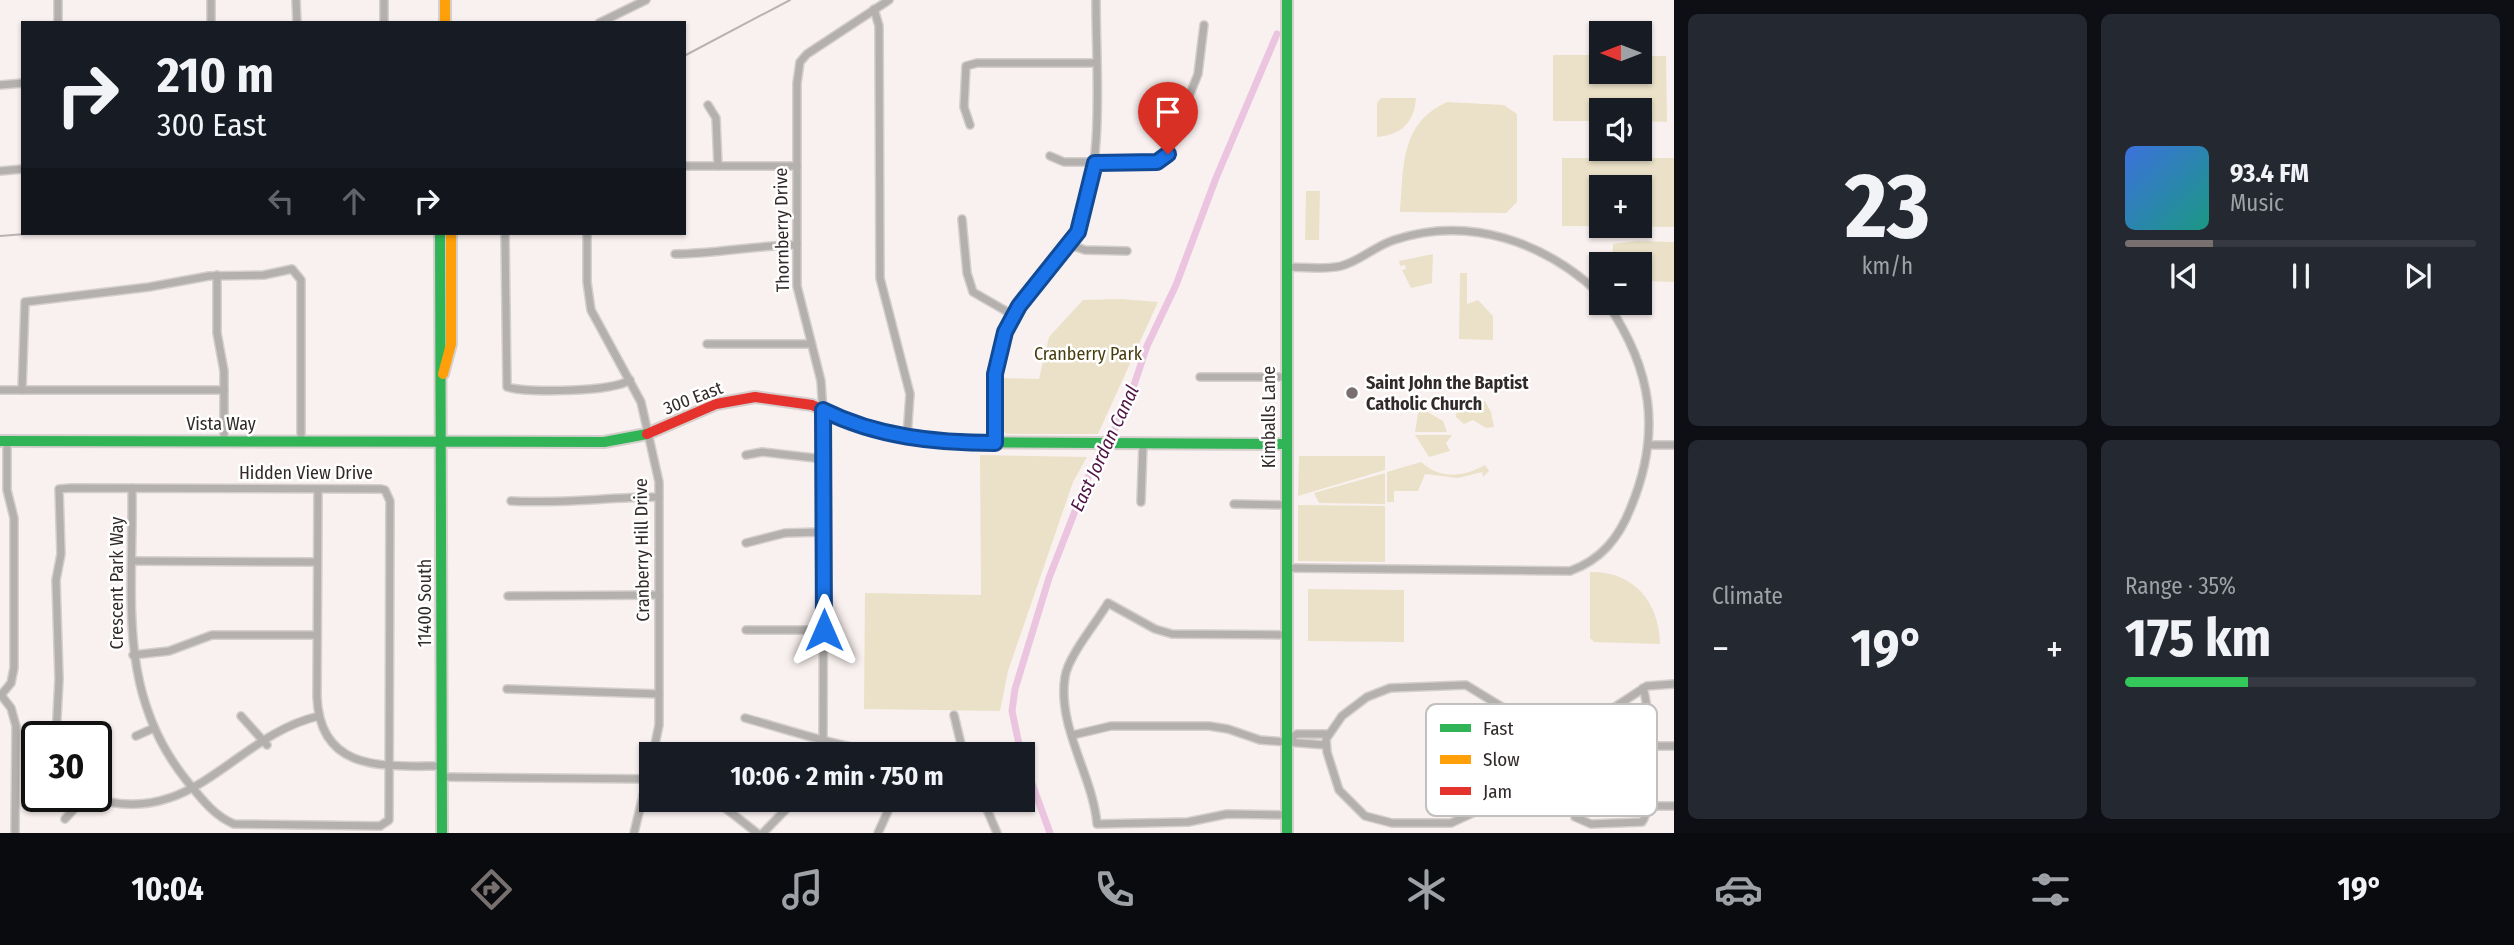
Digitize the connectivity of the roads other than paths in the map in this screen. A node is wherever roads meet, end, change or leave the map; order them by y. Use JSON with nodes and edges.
{"nodes":[{"id":1,"x":58,"y":0,"type":"edge"},
{"id":2,"x":211,"y":0,"type":"edge"},
{"id":3,"x":296,"y":0,"type":"edge"},
{"id":4,"x":384,"y":0,"type":"edge"},
{"id":5,"x":445,"y":0,"type":"edge"},
{"id":6,"x":646,"y":0,"type":"edge"},
{"id":7,"x":888,"y":0,"type":"edge"},
{"id":8,"x":1096,"y":0,"type":"edge"},
{"id":9,"x":1287,"y":0,"type":"edge"},
{"id":10,"x":874,"y":9,"type":"junction"},
{"id":11,"x":58,"y":21,"type":"edge"},
{"id":12,"x":211,"y":21,"type":"edge"},
{"id":13,"x":297,"y":21,"type":"edge"},
{"id":14,"x":384,"y":21,"type":"edge"},
{"id":15,"x":444,"y":21,"type":"edge"},
{"id":16,"x":603,"y":21,"type":"edge"},
{"id":17,"x":1204,"y":25,"type":"dead end"},
{"id":18,"x":1096,"y":63,"type":"junction"},
{"id":19,"x":21,"y":83,"type":"edge"},
{"id":20,"x":0,"y":85,"type":"edge"},
{"id":21,"x":708,"y":105,"type":"dead end"},
{"id":22,"x":970,"y":125,"type":"dead end"},
{"id":23,"x":1050,"y":156,"type":"dead end"},
{"id":24,"x":1095,"y":163,"type":"junction"},
{"id":25,"x":686,"y":166,"type":"edge"},
{"id":26,"x":718,"y":166,"type":"junction"},
{"id":27,"x":797,"y":166,"type":"junction"},
{"id":28,"x":21,"y":169,"type":"edge"},
{"id":29,"x":0,"y":171,"type":"edge"},
{"id":30,"x":962,"y":219,"type":"dead end"},
{"id":31,"x":440,"y":235,"type":"edge"},
{"id":32,"x":452,"y":235,"type":"edge"},
{"id":33,"x":505,"y":235,"type":"edge"},
{"id":34,"x":587,"y":235,"type":"edge"},
{"id":35,"x":1070,"y":245,"type":"junction"},
{"id":36,"x":797,"y":246,"type":"junction"},
{"id":37,"x":1127,"y":251,"type":"dead end"},
{"id":38,"x":675,"y":254,"type":"dead end"},
{"id":39,"x":1287,"y":267,"type":"junction"},
{"id":40,"x":217,"y":275,"type":"junction"},
{"id":41,"x":1589,"y":284,"type":"edge"},
{"id":42,"x":1013,"y":315,"type":"junction"},
{"id":43,"x":1614,"y":315,"type":"edge"},
{"id":44,"x":707,"y":344,"type":"dead end"},
{"id":45,"x":811,"y":344,"type":"junction"},
{"id":46,"x":443,"y":374,"type":"junction"},
{"id":47,"x":1200,"y":377,"type":"dead end"},
{"id":48,"x":1287,"y":377,"type":"junction"},
{"id":49,"x":630,"y":380,"type":"junction"},
{"id":50,"x":0,"y":390,"type":"edge"},
{"id":51,"x":22,"y":390,"type":"junction"},
{"id":52,"x":224,"y":390,"type":"junction"},
{"id":53,"x":823,"y":410,"type":"junction"},
{"id":54,"x":648,"y":434,"type":"junction"},
{"id":55,"x":907,"y":437,"type":"junction"},
{"id":56,"x":4,"y":441,"type":"edge"},
{"id":57,"x":224,"y":442,"type":"junction"},
{"id":58,"x":301,"y":442,"type":"junction"},
{"id":59,"x":443,"y":442,"type":"junction"},
{"id":60,"x":995,"y":443,"type":"junction"},
{"id":61,"x":1143,"y":444,"type":"junction"},
{"id":62,"x":1287,"y":444,"type":"junction"},
{"id":63,"x":1649,"y":445,"type":"junction"},
{"id":64,"x":1674,"y":445,"type":"edge"},
{"id":65,"x":746,"y":455,"type":"dead end"},
{"id":66,"x":824,"y":458,"type":"junction"},
{"id":67,"x":132,"y":488,"type":"junction"},
{"id":68,"x":318,"y":489,"type":"junction"},
{"id":69,"x":659,"y":497,"type":"junction"},
{"id":70,"x":511,"y":501,"type":"dead end"},
{"id":71,"x":1141,"y":502,"type":"dead end"},
{"id":72,"x":1234,"y":504,"type":"dead end"},
{"id":73,"x":1287,"y":505,"type":"junction"},
{"id":74,"x":824,"y":531,"type":"junction"},
{"id":75,"x":746,"y":543,"type":"dead end"},
{"id":76,"x":133,"y":561,"type":"junction"},
{"id":77,"x":317,"y":562,"type":"junction"},
{"id":78,"x":1287,"y":568,"type":"junction"},
{"id":79,"x":659,"y":595,"type":"junction"},
{"id":80,"x":508,"y":596,"type":"dead end"},
{"id":81,"x":824,"y":630,"type":"junction"},
{"id":82,"x":746,"y":631,"type":"dead end"},
{"id":83,"x":317,"y":635,"type":"junction"},
{"id":84,"x":1287,"y":635,"type":"junction"},
{"id":85,"x":133,"y":655,"type":"junction"},
{"id":86,"x":1674,"y":684,"type":"edge"},
{"id":87,"x":1643,"y":688,"type":"junction"},
{"id":88,"x":507,"y":689,"type":"dead end"},
{"id":89,"x":659,"y":694,"type":"junction"},
{"id":90,"x":1497,"y":704,"type":"edge"},
{"id":91,"x":1619,"y":704,"type":"edge"},
{"id":92,"x":1647,"y":704,"type":"edge"},
{"id":93,"x":954,"y":715,"type":"dead end"},
{"id":94,"x":241,"y":716,"type":"dead end"},
{"id":95,"x":319,"y":716,"type":"junction"},
{"id":96,"x":745,"y":718,"type":"dead end"},
{"id":97,"x":57,"y":721,"type":"edge"},
{"id":98,"x":154,"y":728,"type":"junction"},
{"id":99,"x":1073,"y":735,"type":"junction"},
{"id":100,"x":136,"y":736,"type":"dead end"},
{"id":101,"x":1327,"y":739,"type":"junction"},
{"id":102,"x":823,"y":740,"type":"junction"},
{"id":103,"x":1287,"y":740,"type":"junction"},
{"id":104,"x":656,"y":742,"type":"edge"},
{"id":105,"x":832,"y":742,"type":"edge"},
{"id":106,"x":961,"y":742,"type":"edge"},
{"id":107,"x":267,"y":745,"type":"junction"},
{"id":108,"x":251,"y":761,"type":"dead end"},
{"id":109,"x":390,"y":766,"type":"junction"},
{"id":110,"x":442,"y":771,"type":"junction"},
{"id":111,"x":639,"y":778,"type":"edge"},
{"id":112,"x":210,"y":800,"type":"junction"},
{"id":113,"x":199,"y":810,"type":"dead end"},
{"id":114,"x":71,"y":812,"type":"edge"},
{"id":115,"x":640,"y":812,"type":"edge"},
{"id":116,"x":730,"y":812,"type":"edge"},
{"id":117,"x":783,"y":812,"type":"edge"},
{"id":118,"x":888,"y":812,"type":"edge"},
{"id":119,"x":988,"y":812,"type":"edge"},
{"id":120,"x":1287,"y":815,"type":"junction"},
{"id":121,"x":1467,"y":816,"type":"edge"},
{"id":122,"x":1576,"y":816,"type":"edge"},
{"id":123,"x":1645,"y":816,"type":"edge"},
{"id":124,"x":65,"y":819,"type":"dead end"},
{"id":125,"x":388,"y":823,"type":"joint"},
{"id":126,"x":15,"y":833,"type":"edge"},
{"id":127,"x":442,"y":833,"type":"edge"},
{"id":128,"x":634,"y":833,"type":"edge"},
{"id":129,"x":757,"y":833,"type":"edge"},
{"id":130,"x":763,"y":833,"type":"edge"},
{"id":131,"x":878,"y":833,"type":"edge"},
{"id":132,"x":997,"y":833,"type":"edge"},
{"id":133,"x":1287,"y":833,"type":"edge"}],
"edges":[{"from":1,"to":11,"type":"street"},
{"from":2,"to":12,"type":"street"},
{"from":3,"to":13,"type":"street"},
{"from":4,"to":14,"type":"street"},
{"from":5,"to":15,"type":"street"},
{"from":6,"to":16,"type":"street"},
{"from":7,"to":10,"type":"street","name":"Thornberry Drive"},
{"from":8,"to":18,"type":"street"},
{"from":9,"to":39,"type":"street","name":"Kimballs Lane"},
{"from":10,"to":27,"type":"street","name":"Thornberry Drive"},
{"from":10,"to":55,"type":"street"},
{"from":17,"to":24,"type":"street"},
{"from":18,"to":22,"type":"street"},
{"from":18,"to":24,"type":"street"},
{"from":19,"to":20,"type":"street"},
{"from":21,"to":26,"type":"street"},
{"from":23,"to":24,"type":"street"},
{"from":24,"to":35,"type":"street"},
{"from":25,"to":26,"type":"street"},
{"from":26,"to":27,"type":"street"},
{"from":27,"to":36,"type":"street","name":"Thornberry Drive"},
{"from":28,"to":29,"type":"street"},
{"from":30,"to":42,"type":"street"},
{"from":31,"to":46,"type":"street","name":"11400 South"},
{"from":32,"to":46,"type":"street","name":"11400 South"},
{"from":33,"to":49,"type":"street"},
{"from":34,"to":49,"type":"street","name":"Cranberry Hill Drive"},
{"from":35,"to":37,"type":"street"},
{"from":35,"to":42,"type":"street"},
{"from":36,"to":38,"type":"street"},
{"from":36,"to":45,"type":"street","name":"Thornberry Drive"},
{"from":39,"to":41,"type":"street"},
{"from":39,"to":48,"type":"street","name":"Kimballs Lane"},
{"from":40,"to":51,"type":"street"},
{"from":40,"to":52,"type":"street"},
{"from":40,"to":58,"type":"street"},
{"from":42,"to":60,"type":"street"},
{"from":43,"to":63,"type":"street"},
{"from":44,"to":45,"type":"street"},
{"from":45,"to":53,"type":"street","name":"Thornberry Drive"},
{"from":46,"to":59,"type":"street","name":"11400 South"},
{"from":47,"to":48,"type":"street"},
{"from":48,"to":62,"type":"street","name":"Kimballs Lane"},
{"from":49,"to":54,"type":"street","name":"Cranberry Hill Drive"},
{"from":50,"to":51,"type":"street"},
{"from":51,"to":52,"type":"street"},
{"from":52,"to":57,"type":"street"},
{"from":53,"to":54,"type":"street","name":"300 East"},
{"from":53,"to":55,"type":"street","name":"300 East"},
{"from":53,"to":66,"type":"street","name":"Thornberry Drive"},
{"from":54,"to":59,"type":"street","name":"300 East"},
{"from":54,"to":69,"type":"street","name":"Cranberry Hill Drive"},
{"from":55,"to":60,"type":"street","name":"300 East"},
{"from":56,"to":57,"type":"street","name":"Vista Way"},
{"from":56,"to":126,"type":"street"},
{"from":57,"to":58,"type":"street","name":"Vista Way"},
{"from":58,"to":59,"type":"street","name":"Vista Way"},
{"from":59,"to":110,"type":"street","name":"11400 South"},
{"from":60,"to":61,"type":"street","name":"300 East"},
{"from":61,"to":62,"type":"street","name":"300 East"},
{"from":61,"to":71,"type":"street"},
{"from":62,"to":73,"type":"street","name":"Kimballs Lane"},
{"from":63,"to":64,"type":"street"},
{"from":63,"to":78,"type":"street"},
{"from":65,"to":66,"type":"street"},
{"from":66,"to":74,"type":"street","name":"Thornberry Drive"},
{"from":67,"to":68,"type":"street","name":"Hidden View Drive"},
{"from":67,"to":76,"type":"street","name":"Crescent Park Way"},
{"from":67,"to":97,"type":"street","name":"Hidden View Drive"},
{"from":68,"to":77,"type":"street"},
{"from":68,"to":109,"type":"street","name":"Hidden View Drive"},
{"from":69,"to":70,"type":"street"},
{"from":69,"to":79,"type":"street","name":"Cranberry Hill Drive"},
{"from":72,"to":73,"type":"street"},
{"from":73,"to":78,"type":"street","name":"Kimballs Lane"},
{"from":74,"to":75,"type":"street"},
{"from":74,"to":81,"type":"street","name":"Thornberry Drive"},
{"from":76,"to":77,"type":"street"},
{"from":76,"to":85,"type":"street","name":"Crescent Park Way"},
{"from":77,"to":83,"type":"street"},
{"from":78,"to":84,"type":"street","name":"Kimballs Lane"},
{"from":79,"to":80,"type":"street"},
{"from":79,"to":89,"type":"street","name":"Cranberry Hill Drive"},
{"from":81,"to":82,"type":"street"},
{"from":81,"to":102,"type":"street","name":"Thornberry Drive"},
{"from":83,"to":85,"type":"street"},
{"from":83,"to":95,"type":"street"},
{"from":84,"to":99,"type":"street"},
{"from":84,"to":103,"type":"street","name":"Kimballs Lane"},
{"from":85,"to":98,"type":"street","name":"Crescent Park Way"},
{"from":86,"to":87,"type":"street"},
{"from":87,"to":91,"type":"street"},
{"from":87,"to":92,"type":"street"},
{"from":88,"to":89,"type":"street"},
{"from":89,"to":104,"type":"street","name":"Cranberry Hill Drive"},
{"from":90,"to":101,"type":"street"},
{"from":93,"to":106,"type":"street"},
{"from":94,"to":107,"type":"street"},
{"from":95,"to":107,"type":"street"},
{"from":95,"to":109,"type":"street"},
{"from":96,"to":102,"type":"street"},
{"from":98,"to":100,"type":"street"},
{"from":98,"to":112,"type":"street","name":"Crescent Park Way"},
{"from":99,"to":103,"type":"street"},
{"from":99,"to":120,"type":"street"},
{"from":101,"to":103,"type":"street"},
{"from":101,"to":121,"type":"street"},
{"from":102,"to":105,"type":"street"},
{"from":103,"to":120,"type":"street","name":"Kimballs Lane"},
{"from":107,"to":108,"type":"street"},
{"from":109,"to":110,"type":"street"},
{"from":109,"to":125,"type":"street","name":"Hidden View Drive"},
{"from":110,"to":111,"type":"street"},
{"from":110,"to":127,"type":"street","name":"11400 South"},
{"from":112,"to":113,"type":"street"},
{"from":112,"to":125,"type":"street","name":"Crescent Park Way"},
{"from":114,"to":124,"type":"street"},
{"from":115,"to":128,"type":"street"},
{"from":116,"to":129,"type":"street"},
{"from":117,"to":130,"type":"street"},
{"from":118,"to":131,"type":"street"},
{"from":119,"to":132,"type":"street"},
{"from":120,"to":133,"type":"street","name":"Kimballs Lane"},
{"from":122,"to":123,"type":"street"}]}
